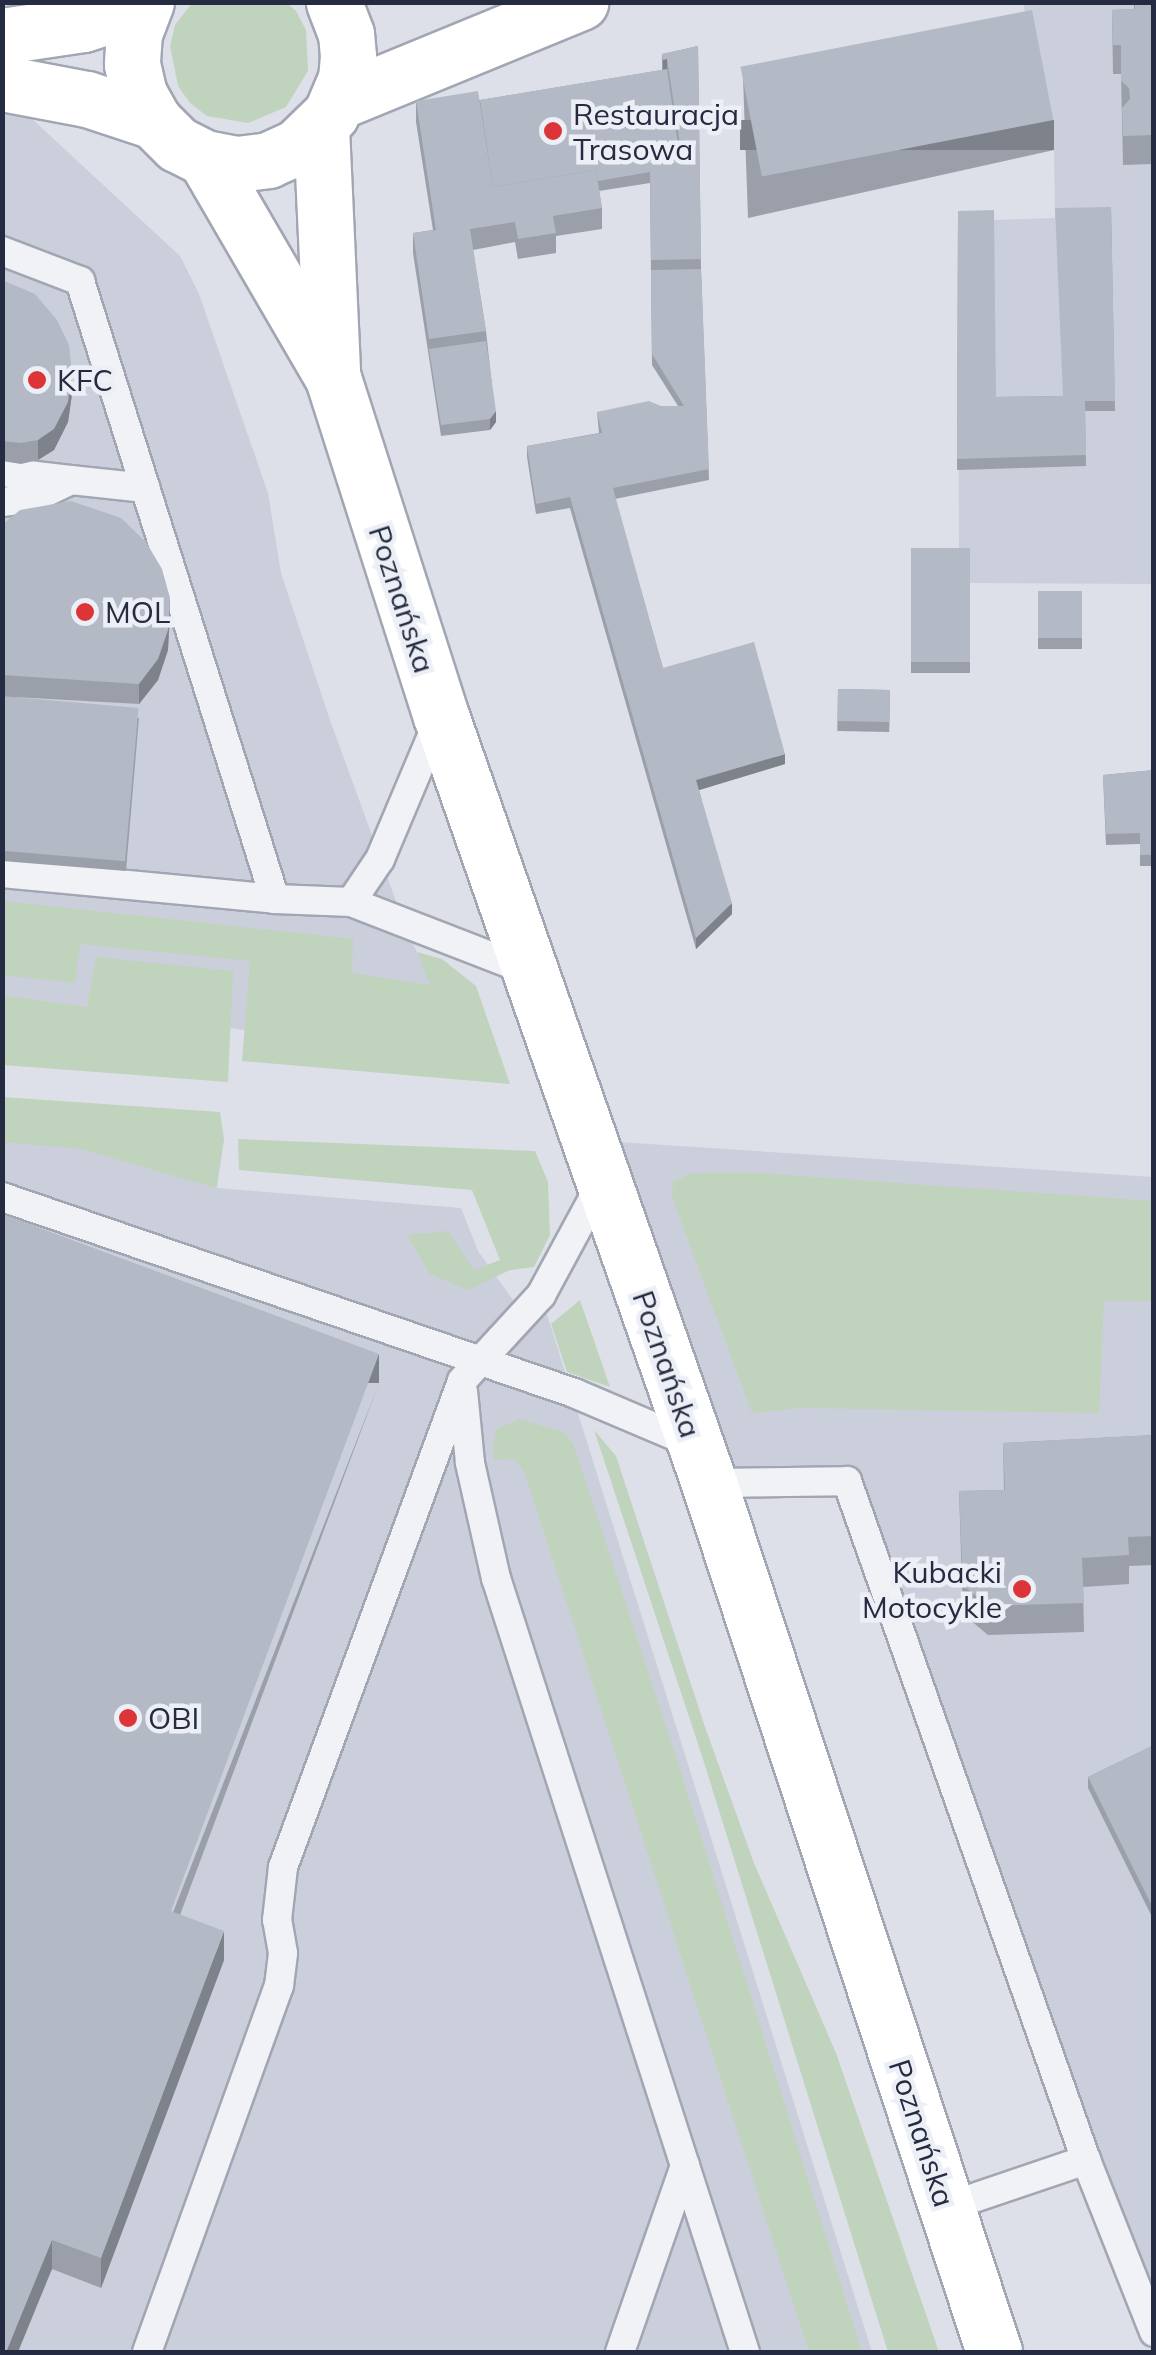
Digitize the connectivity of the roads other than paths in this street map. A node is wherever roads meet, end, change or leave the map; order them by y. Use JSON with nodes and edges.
{"nodes":[{"id":1,"x":334,"y":2,"type":"edge"},
{"id":2,"x":580,"y":2,"type":"edge"},
{"id":3,"x":145,"y":3,"type":"edge"},
{"id":4,"x":2,"y":36,"type":"edge"},
{"id":5,"x":2,"y":83,"type":"edge"},
{"id":6,"x":330,"y":114,"type":"junction"},
{"id":7,"x":154,"y":121,"type":"junction"},
{"id":8,"x":205,"y":158,"type":"junction"},
{"id":9,"x":2,"y":251,"type":"edge"},
{"id":10,"x":333,"y":378,"type":"junction"},
{"id":11,"x":2,"y":472,"type":"edge"},
{"id":12,"x":72,"y":480,"type":"junction"},
{"id":13,"x":146,"y":488,"type":"junction"},
{"id":14,"x":2,"y":502,"type":"edge"},
{"id":15,"x":441,"y":716,"type":"junction"},
{"id":16,"x":2,"y":873,"type":"edge"},
{"id":17,"x":275,"y":898,"type":"junction"},
{"id":18,"x":351,"y":902,"type":"junction"},
{"id":19,"x":530,"y":971,"type":"junction"},
{"id":20,"x":602,"y":1182,"type":"junction"},
{"id":21,"x":2,"y":1197,"type":"edge"},
{"id":22,"x":471,"y":1371,"type":"junction"},
{"id":23,"x":702,"y":1464,"type":"junction"},
{"id":24,"x":1086,"y":2160,"type":"junction"},
{"id":25,"x":685,"y":2165,"type":"junction"},
{"id":26,"x":946,"y":2208,"type":"junction"},
{"id":27,"x":1154,"y":2332,"type":"edge"},
{"id":28,"x":147,"y":2352,"type":"edge"},
{"id":29,"x":620,"y":2352,"type":"edge"},
{"id":30,"x":745,"y":2352,"type":"edge"},
{"id":31,"x":994,"y":2352,"type":"edge"}],
"edges":[{"from":1,"to":6,"type":"main road","name":"Poznańska"},
{"from":2,"to":6,"type":"main road"},
{"from":3,"to":4,"type":"main road"},
{"from":3,"to":7,"type":"main road"},
{"from":5,"to":7,"type":"main road"},
{"from":6,"to":8,"type":"main road"},
{"from":6,"to":10,"type":"main road","name":"Poznańska"},
{"from":7,"to":8,"type":"main road"},
{"from":8,"to":10,"type":"main road","name":"Poznańska"},
{"from":9,"to":13,"type":"lane"},
{"from":10,"to":15,"type":"main road","name":"Poznańska"},
{"from":11,"to":12,"type":"lane"},
{"from":12,"to":13,"type":"lane"},
{"from":12,"to":14,"type":"lane"},
{"from":13,"to":17,"type":"lane"},
{"from":15,"to":18,"type":"lane"},
{"from":15,"to":19,"type":"main road","name":"Poznańska"},
{"from":16,"to":17,"type":"lane"},
{"from":17,"to":18,"type":"lane"},
{"from":18,"to":19,"type":"lane"},
{"from":19,"to":20,"type":"main road","name":"Poznańska"},
{"from":20,"to":22,"type":"lane"},
{"from":20,"to":23,"type":"main road","name":"Poznańska"},
{"from":21,"to":22,"type":"lane"},
{"from":22,"to":23,"type":"lane"},
{"from":22,"to":25,"type":"lane"},
{"from":22,"to":28,"type":"lane"},
{"from":23,"to":24,"type":"lane"},
{"from":23,"to":26,"type":"main road","name":"Poznańska"},
{"from":24,"to":26,"type":"lane"},
{"from":24,"to":27,"type":"lane"},
{"from":25,"to":29,"type":"lane"},
{"from":25,"to":30,"type":"lane"},
{"from":26,"to":31,"type":"main road","name":"Poznańska"}]}
